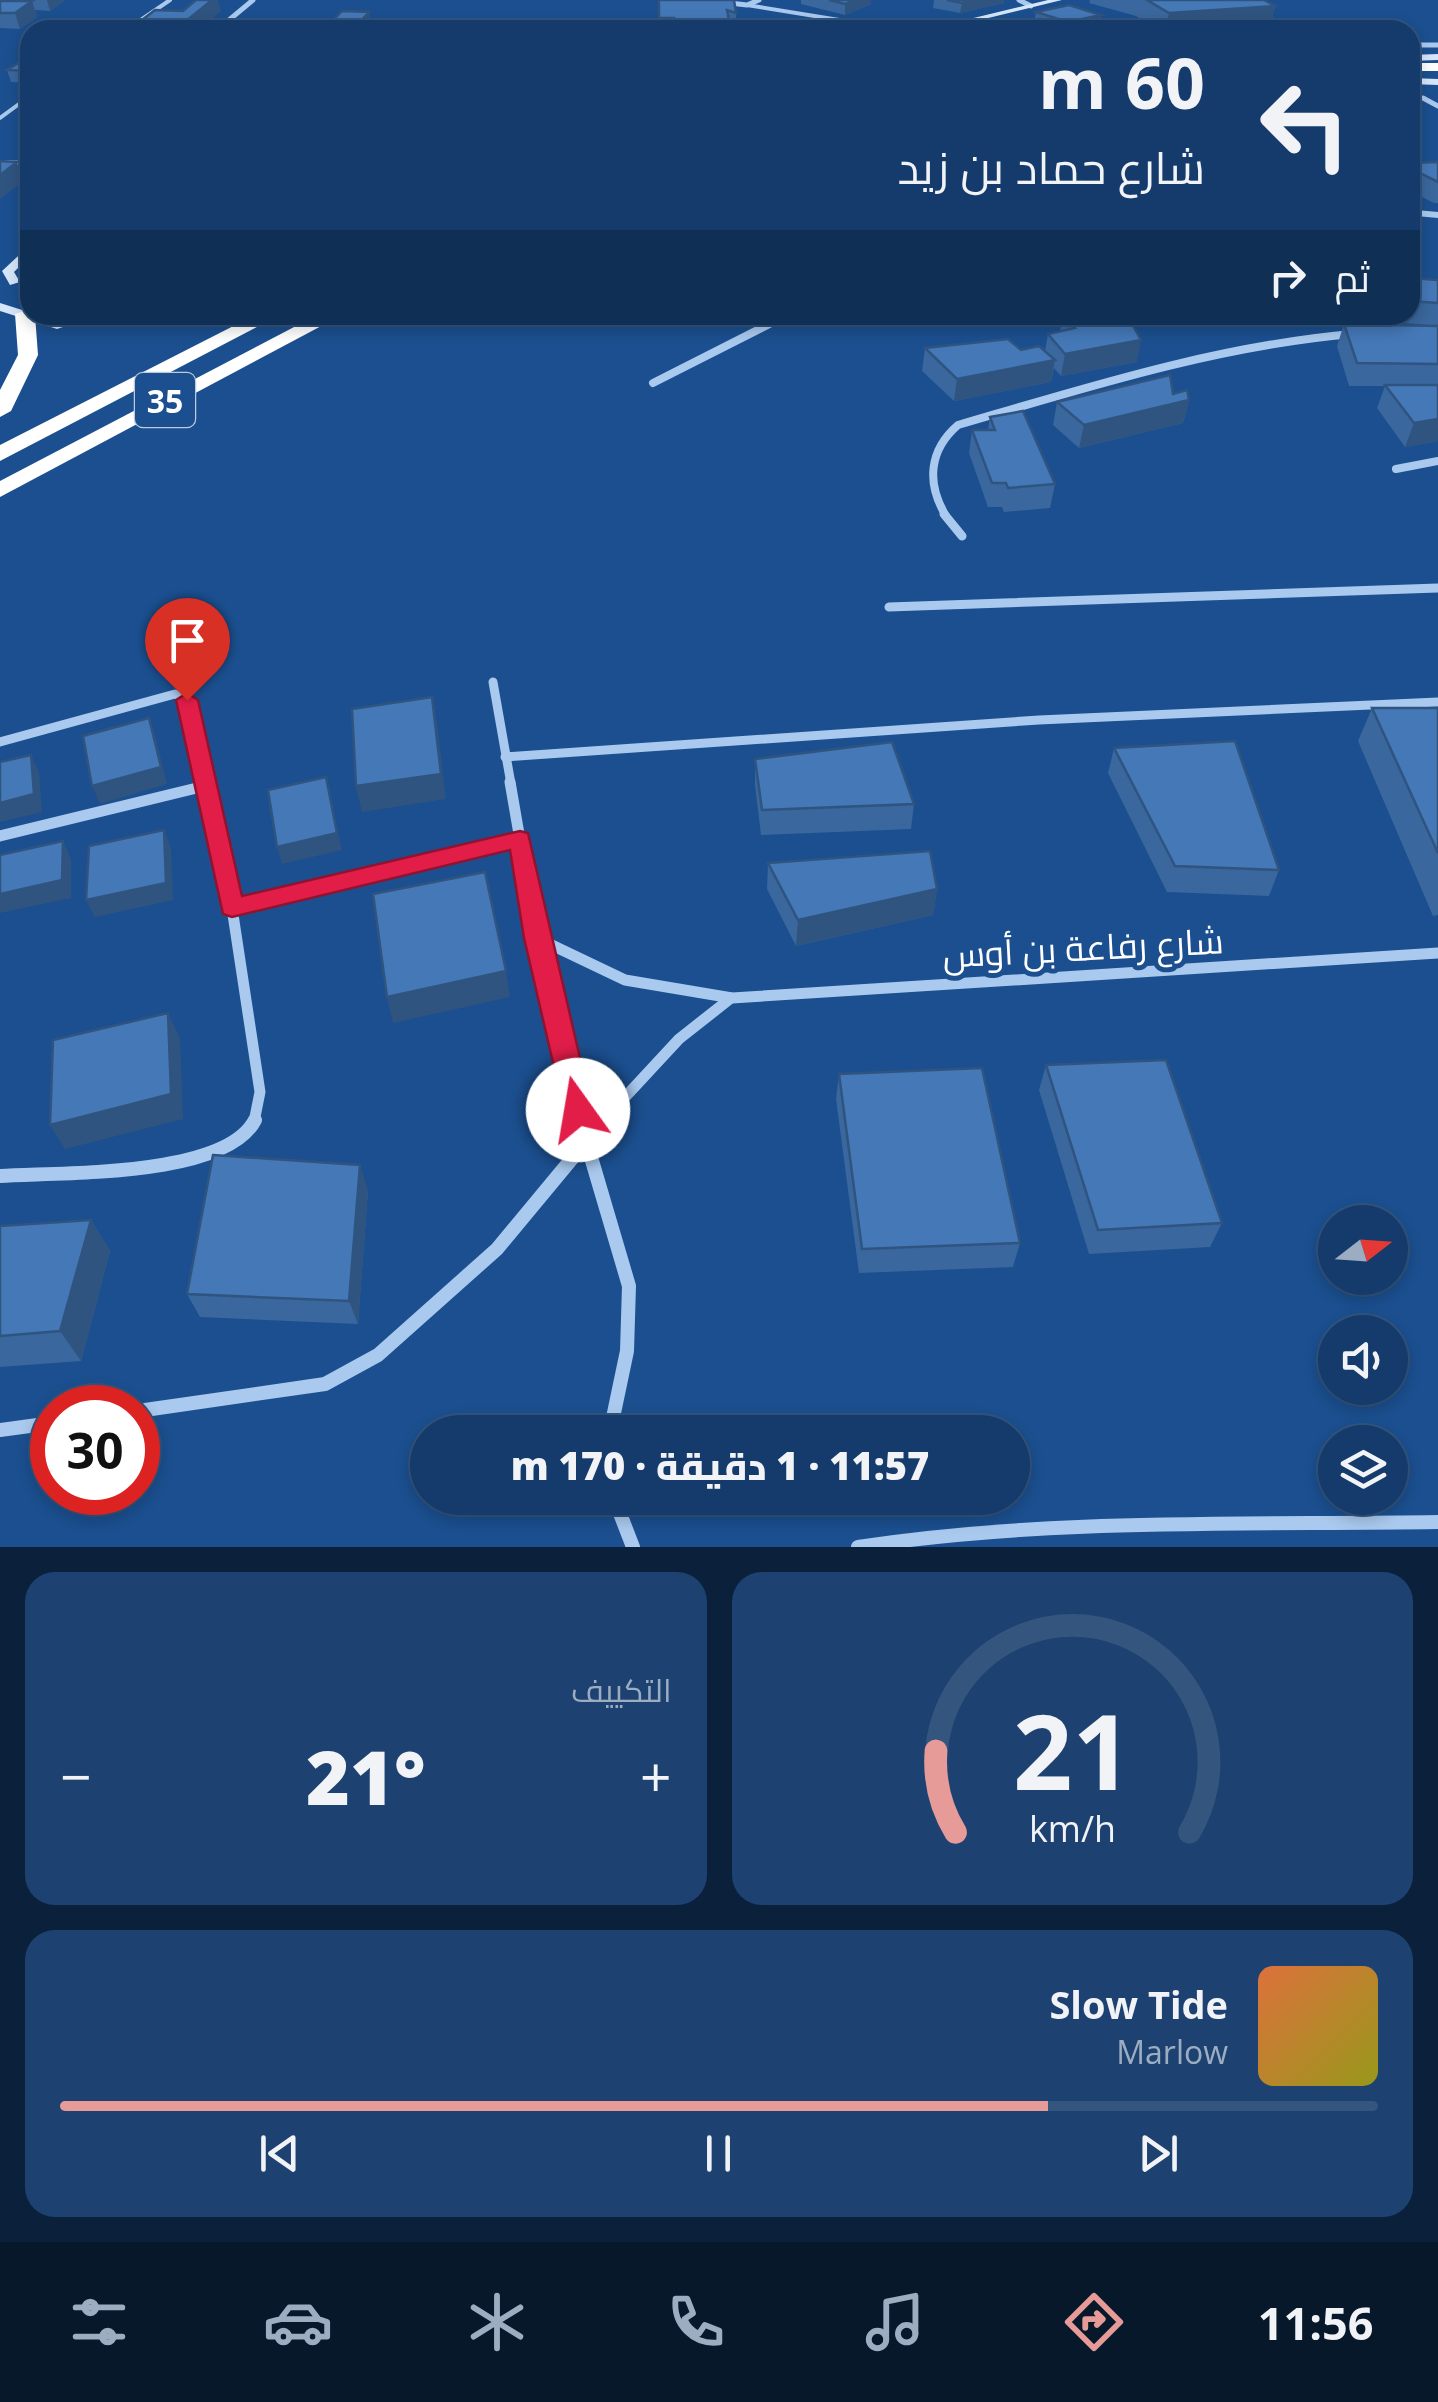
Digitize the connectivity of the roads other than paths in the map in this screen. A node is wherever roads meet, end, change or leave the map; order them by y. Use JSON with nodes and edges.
{"nodes":[{"id":1,"x":170,"y":0,"type":"edge"},
{"id":2,"x":253,"y":0,"type":"edge"},
{"id":3,"x":760,"y":0,"type":"edge"},
{"id":4,"x":1020,"y":0,"type":"edge"},
{"id":5,"x":1058,"y":0,"type":"edge"},
{"id":6,"x":710,"y":2,"type":"edge"},
{"id":7,"x":748,"y":5,"type":"junction"},
{"id":8,"x":1031,"y":6,"type":"junction"},
{"id":9,"x":141,"y":20,"type":"edge"},
{"id":10,"x":229,"y":20,"type":"edge"},
{"id":11,"x":840,"y":20,"type":"edge"},
{"id":12,"x":971,"y":20,"type":"edge"},
{"id":13,"x":1423,"y":98,"type":"dead end"},
{"id":14,"x":1438,"y":106,"type":"edge"},
{"id":15,"x":20,"y":259,"type":"edge"},
{"id":16,"x":7,"y":280,"type":"edge"},
{"id":17,"x":27,"y":325,"type":"edge"},
{"id":18,"x":251,"y":325,"type":"edge"},
{"id":19,"x":313,"y":325,"type":"edge"},
{"id":20,"x":768,"y":325,"type":"edge"},
{"id":21,"x":1360,"y":334,"type":"edge"},
{"id":22,"x":652,"y":383,"type":"dead end"},
{"id":23,"x":0,"y":411,"type":"edge"},
{"id":24,"x":0,"y":454,"type":"edge"},
{"id":25,"x":1438,"y":461,"type":"edge"},
{"id":26,"x":1396,"y":469,"type":"dead end"},
{"id":27,"x":0,"y":490,"type":"edge"},
{"id":28,"x":962,"y":536,"type":"dead end"},
{"id":29,"x":1438,"y":588,"type":"edge"},
{"id":30,"x":889,"y":608,"type":"dead end"},
{"id":31,"x":494,"y":682,"type":"dead end"},
{"id":32,"x":1438,"y":702,"type":"edge"},
{"id":33,"x":0,"y":742,"type":"edge"},
{"id":34,"x":506,"y":757,"type":"junction"},
{"id":35,"x":206,"y":786,"type":"junction"},
{"id":36,"x":0,"y":836,"type":"edge"},
{"id":37,"x":520,"y":839,"type":"junction"},
{"id":38,"x":232,"y":908,"type":"junction"},
{"id":39,"x":537,"y":938,"type":"junction"},
{"id":40,"x":1438,"y":953,"type":"edge"},
{"id":41,"x":732,"y":998,"type":"junction"},
{"id":42,"x":586,"y":1144,"type":"junction"},
{"id":43,"x":0,"y":1176,"type":"edge"},
{"id":44,"x":160,"y":1408,"type":"edge"},
{"id":45,"x":614,"y":1415,"type":"edge"},
{"id":46,"x":30,"y":1425,"type":"edge"},
{"id":47,"x":0,"y":1430,"type":"edge"},
{"id":48,"x":621,"y":1515,"type":"edge"},
{"id":49,"x":1438,"y":1522,"type":"edge"},
{"id":50,"x":633,"y":1547,"type":"edge"},
{"id":51,"x":858,"y":1547,"type":"edge"}],
"edges":[{"from":1,"to":9,"type":"lane"},
{"from":2,"to":10,"type":"street"},
{"from":3,"to":7,"type":"street"},
{"from":4,"to":8,"type":"street"},
{"from":5,"to":8,"type":"street"},
{"from":6,"to":7,"type":"street"},
{"from":7,"to":11,"type":"lane"},
{"from":8,"to":12,"type":"street"},
{"from":13,"to":14,"type":"street"},
{"from":15,"to":16,"type":"street"},
{"from":17,"to":23,"type":"highway"},
{"from":18,"to":24,"type":"highway","number":"35"},
{"from":19,"to":27,"type":"highway","number":"35"},
{"from":20,"to":22,"type":"street"},
{"from":21,"to":28,"type":"street"},
{"from":25,"to":26,"type":"street"},
{"from":29,"to":30,"type":"street"},
{"from":31,"to":34,"type":"street"},
{"from":32,"to":34,"type":"street"},
{"from":33,"to":35,"type":"street"},
{"from":34,"to":37,"type":"street"},
{"from":35,"to":36,"type":"street"},
{"from":35,"to":38,"type":"street"},
{"from":37,"to":38,"type":"street"},
{"from":37,"to":39,"type":"street"},
{"from":38,"to":43,"type":"street"},
{"from":39,"to":41,"type":"street","name":"شارع رفاعة بن أوس"},
{"from":39,"to":42,"type":"street"},
{"from":40,"to":41,"type":"street","name":"شارع رفاعة بن أوس"},
{"from":41,"to":42,"type":"street"},
{"from":42,"to":44,"type":"street"},
{"from":42,"to":45,"type":"street"},
{"from":46,"to":47,"type":"street"},
{"from":48,"to":50,"type":"street"},
{"from":49,"to":51,"type":"street"}]}
